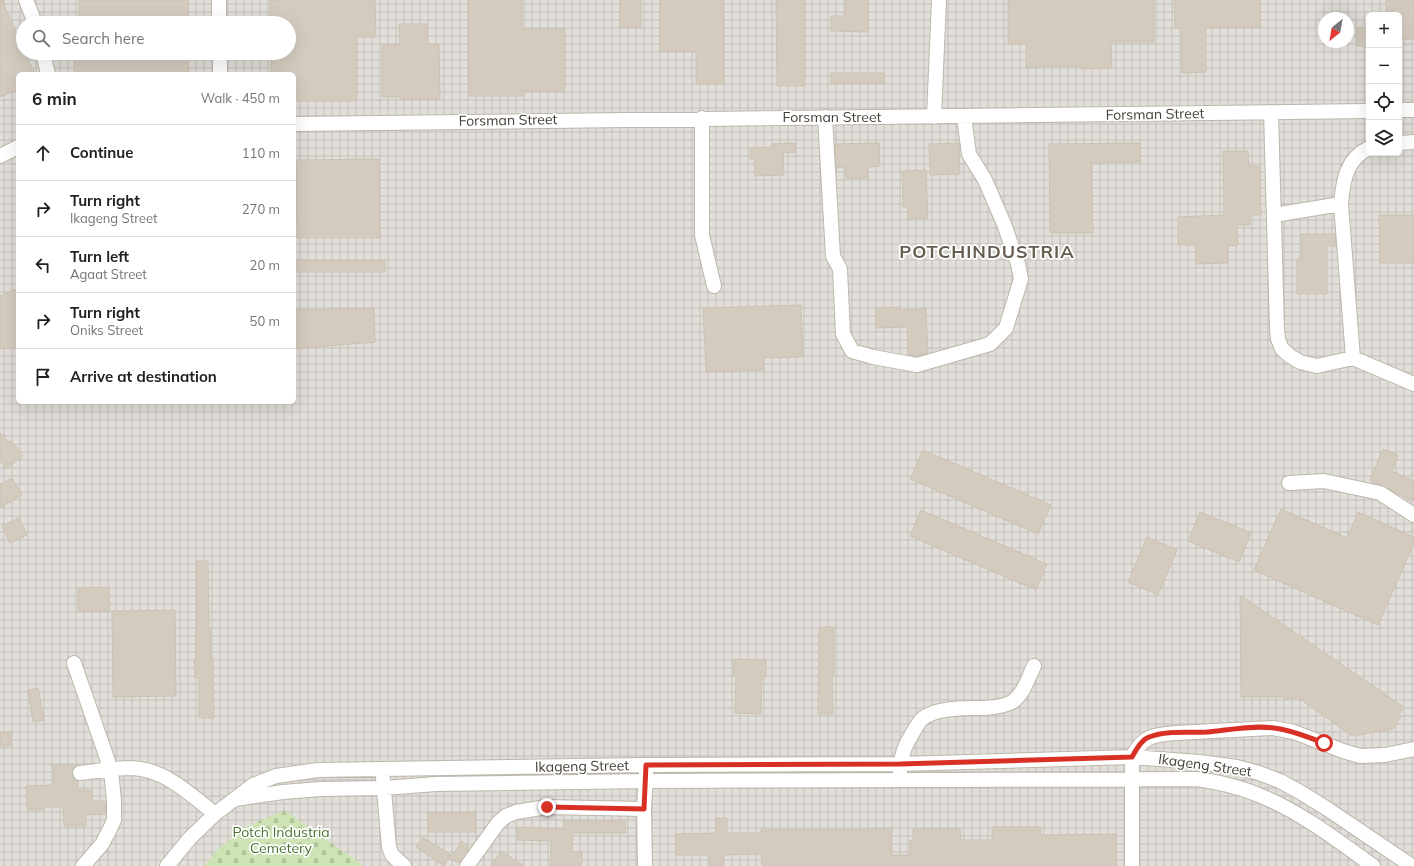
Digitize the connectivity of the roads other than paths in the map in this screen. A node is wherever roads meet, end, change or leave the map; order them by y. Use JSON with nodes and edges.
{"nodes":[{"id":1,"x":26,"y":0,"type":"edge"},
{"id":2,"x":219,"y":0,"type":"edge"},
{"id":3,"x":939,"y":0,"type":"edge"},
{"id":4,"x":32,"y":16,"type":"edge"},
{"id":5,"x":219,"y":16,"type":"edge"},
{"id":6,"x":45,"y":60,"type":"edge"},
{"id":7,"x":220,"y":60,"type":"edge"},
{"id":8,"x":48,"y":72,"type":"edge"},
{"id":9,"x":220,"y":72,"type":"edge"},
{"id":10,"x":1402,"y":110,"type":"edge"},
{"id":11,"x":1414,"y":110,"type":"edge"},
{"id":12,"x":1366,"y":111,"type":"edge"},
{"id":13,"x":1271,"y":112,"type":"junction"},
{"id":14,"x":964,"y":116,"type":"junction"},
{"id":15,"x":825,"y":117,"type":"junction"},
{"id":16,"x":934,"y":117,"type":"junction"},
{"id":17,"x":702,"y":118,"type":"junction"},
{"id":18,"x":296,"y":124,"type":"edge"},
{"id":19,"x":1414,"y":142,"type":"edge"},
{"id":20,"x":1402,"y":143,"type":"edge"},
{"id":21,"x":16,"y":149,"type":"edge"},
{"id":22,"x":1366,"y":149,"type":"edge"},
{"id":23,"x":0,"y":156,"type":"edge"},
{"id":24,"x":1341,"y":204,"type":"junction"},
{"id":25,"x":1274,"y":215,"type":"junction"},
{"id":26,"x":714,"y":286,"type":"dead end"},
{"id":27,"x":1353,"y":358,"type":"junction"},
{"id":28,"x":1414,"y":384,"type":"edge"},
{"id":29,"x":1289,"y":484,"type":"dead end"},
{"id":30,"x":1414,"y":515,"type":"edge"},
{"id":31,"x":74,"y":663,"type":"dead end"},
{"id":32,"x":1034,"y":666,"type":"dead end"},
{"id":33,"x":1414,"y":749,"type":"edge"},
{"id":34,"x":1132,"y":757,"type":"junction"},
{"id":35,"x":967,"y":762,"type":"junction"},
{"id":36,"x":900,"y":764,"type":"junction"},
{"id":37,"x":646,"y":765,"type":"junction"},
{"id":38,"x":383,"y":769,"type":"junction"},
{"id":39,"x":111,"y":770,"type":"junction"},
{"id":40,"x":80,"y":773,"type":"dead end"},
{"id":41,"x":1132,"y":779,"type":"junction"},
{"id":42,"x":901,"y":780,"type":"junction"},
{"id":43,"x":967,"y":780,"type":"junction"},
{"id":44,"x":646,"y":781,"type":"junction"},
{"id":45,"x":384,"y":788,"type":"junction"},
{"id":46,"x":235,"y":799,"type":"junction"},
{"id":47,"x":644,"y":809,"type":"junction"},
{"id":48,"x":215,"y":814,"type":"junction"},
{"id":49,"x":83,"y":866,"type":"edge"},
{"id":50,"x":167,"y":866,"type":"edge"},
{"id":51,"x":404,"y":866,"type":"edge"},
{"id":52,"x":467,"y":866,"type":"edge"},
{"id":53,"x":645,"y":866,"type":"edge"},
{"id":54,"x":1132,"y":866,"type":"edge"},
{"id":55,"x":1373,"y":866,"type":"edge"},
{"id":56,"x":1412,"y":866,"type":"edge"}],
"edges":[{"from":1,"to":4,"type":"street"},
{"from":2,"to":5,"type":"street"},
{"from":3,"to":16,"type":"street"},
{"from":6,"to":8,"type":"street"},
{"from":7,"to":9,"type":"street"},
{"from":10,"to":11,"type":"street"},
{"from":12,"to":13,"type":"street","name":"Forsman Street"},
{"from":13,"to":14,"type":"street","name":"Forsman Street"},
{"from":13,"to":25,"type":"street"},
{"from":14,"to":15,"type":"street"},
{"from":14,"to":16,"type":"street","name":"Forsman Street"},
{"from":15,"to":16,"type":"street","name":"Forsman Street"},
{"from":15,"to":17,"type":"street","name":"Forsman Street"},
{"from":17,"to":18,"type":"street","name":"Forsman Street"},
{"from":17,"to":26,"type":"street"},
{"from":19,"to":20,"type":"street"},
{"from":21,"to":23,"type":"street"},
{"from":22,"to":24,"type":"street"},
{"from":24,"to":25,"type":"street"},
{"from":24,"to":27,"type":"street"},
{"from":25,"to":27,"type":"street"},
{"from":27,"to":28,"type":"street"},
{"from":29,"to":30,"type":"street"},
{"from":31,"to":39,"type":"street"},
{"from":32,"to":36,"type":"street"},
{"from":33,"to":34,"type":"street"},
{"from":34,"to":35,"type":"street","name":"Ikageng Street"},
{"from":34,"to":41,"type":"street"},
{"from":34,"to":56,"type":"street","name":"Ikageng Street"},
{"from":35,"to":36,"type":"street","name":"Ikageng Street"},
{"from":35,"to":43,"type":"street"},
{"from":36,"to":37,"type":"street","name":"Ikageng Street"},
{"from":36,"to":42,"type":"street"},
{"from":37,"to":38,"type":"street","name":"Ikageng Street"},
{"from":37,"to":44,"type":"street"},
{"from":38,"to":45,"type":"street"},
{"from":38,"to":46,"type":"street","name":"Ikageng Street"},
{"from":39,"to":40,"type":"street"},
{"from":39,"to":48,"type":"street"},
{"from":39,"to":49,"type":"street"},
{"from":41,"to":43,"type":"street","name":"Ikageng Street"},
{"from":41,"to":54,"type":"street"},
{"from":41,"to":55,"type":"street","name":"Ikageng Street"},
{"from":42,"to":43,"type":"street","name":"Ikageng Street"},
{"from":42,"to":44,"type":"street","name":"Ikageng Street"},
{"from":44,"to":45,"type":"street","name":"Ikageng Street"},
{"from":44,"to":47,"type":"street"},
{"from":45,"to":46,"type":"street","name":"Ikageng Street"},
{"from":45,"to":51,"type":"street"},
{"from":46,"to":48,"type":"street","name":"Ikageng Street"},
{"from":47,"to":52,"type":"street"},
{"from":47,"to":53,"type":"street"},
{"from":48,"to":50,"type":"street","name":"Ikageng Street"}]}
